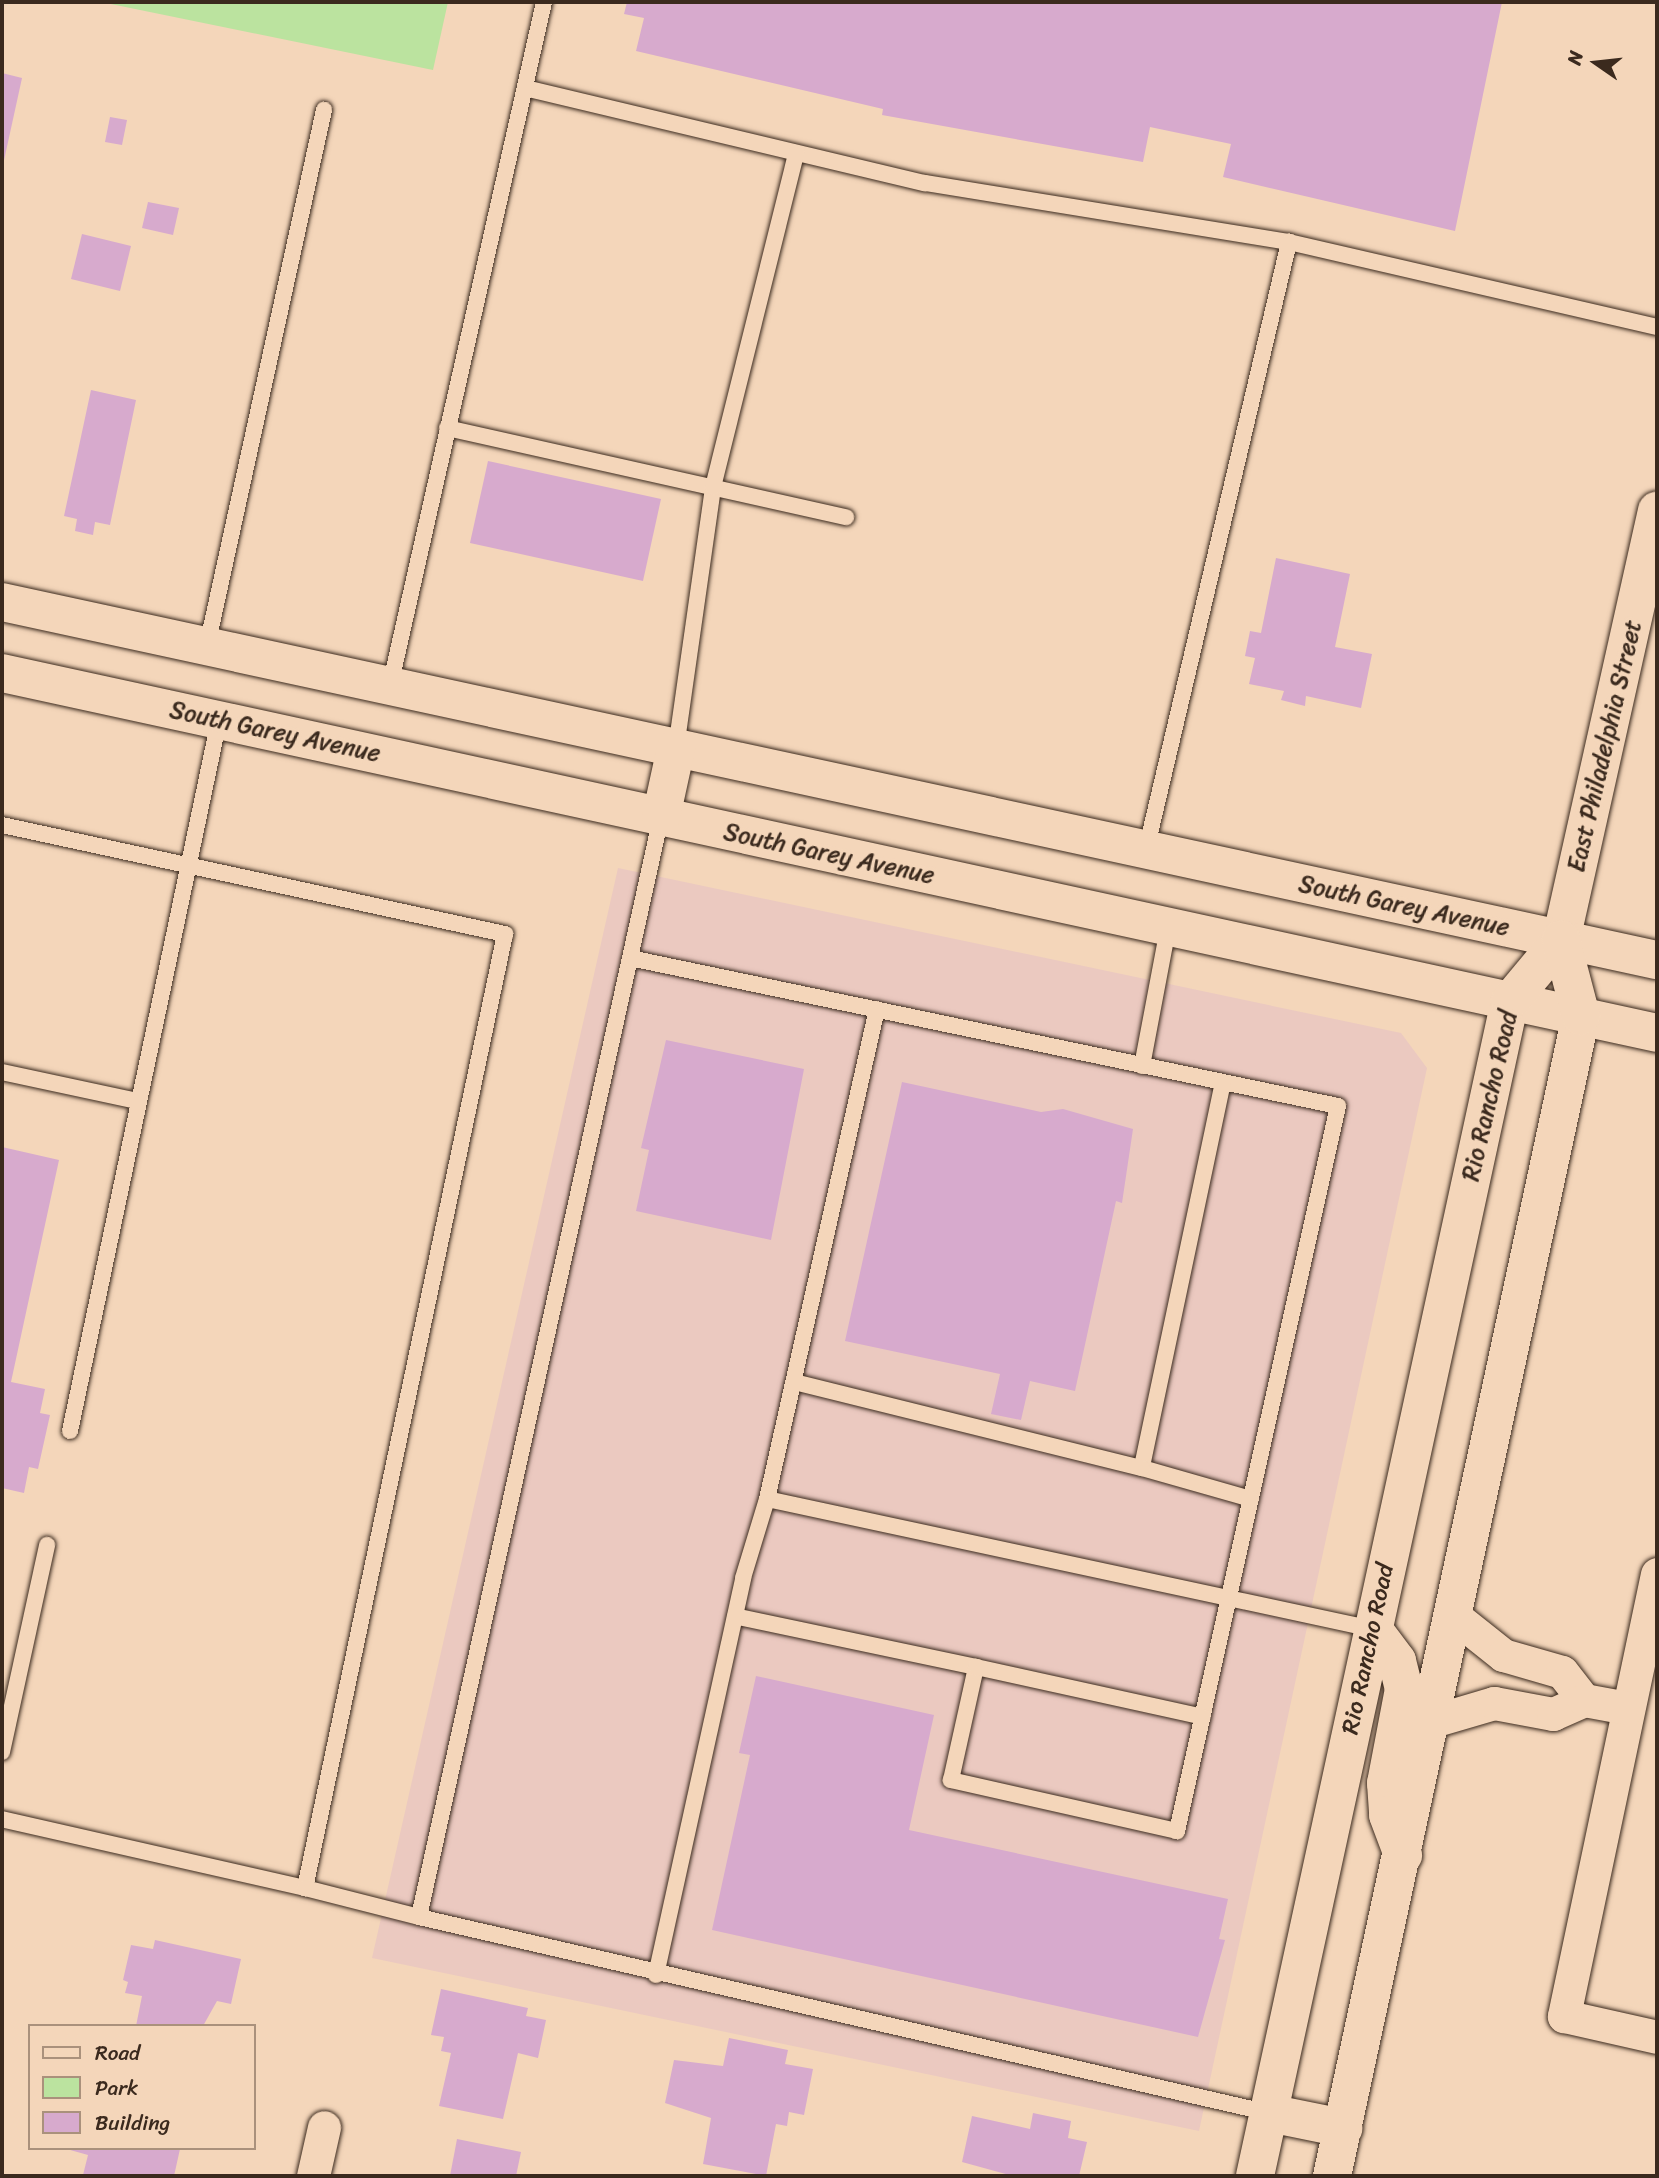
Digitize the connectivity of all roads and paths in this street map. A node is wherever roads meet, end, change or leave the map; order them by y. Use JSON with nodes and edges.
{"nodes":[{"id":1,"x":544,"y":2,"type":"edge"},
{"id":2,"x":525,"y":88,"type":"junction"},
{"id":3,"x":324,"y":110,"type":"dead end"},
{"id":4,"x":796,"y":153,"type":"junction"},
{"id":5,"x":1289,"y":242,"type":"junction"},
{"id":6,"x":1657,"y":327,"type":"edge"},
{"id":7,"x":447,"y":428,"type":"junction"},
{"id":8,"x":713,"y":487,"type":"junction"},
{"id":9,"x":1657,"y":511,"type":"edge"},
{"id":10,"x":846,"y":517,"type":"dead end"},
{"id":11,"x":2,"y":602,"type":"edge"},
{"id":12,"x":207,"y":646,"type":"junction"},
{"id":13,"x":2,"y":673,"type":"edge"},
{"id":14,"x":390,"y":686,"type":"junction"},
{"id":15,"x":219,"y":720,"type":"junction"},
{"id":16,"x":676,"y":748,"type":"junction"},
{"id":17,"x":660,"y":817,"type":"junction"},
{"id":18,"x":2,"y":825,"type":"edge"},
{"id":19,"x":1146,"y":850,"type":"junction"},
{"id":20,"x":185,"y":866,"type":"junction"},
{"id":21,"x":1168,"y":928,"type":"junction"},
{"id":22,"x":1561,"y":940,"type":"junction"},
{"id":23,"x":630,"y":958,"type":"junction"},
{"id":24,"x":1657,"y":960,"type":"edge"},
{"id":25,"x":1510,"y":1001,"type":"junction"},
{"id":26,"x":877,"y":1009,"type":"junction"},
{"id":27,"x":1581,"y":1016,"type":"junction"},
{"id":28,"x":1657,"y":1033,"type":"edge"},
{"id":29,"x":1142,"y":1066,"type":"junction"},
{"id":30,"x":2,"y":1072,"type":"edge"},
{"id":31,"x":1223,"y":1082,"type":"junction"},
{"id":32,"x":137,"y":1101,"type":"junction"},
{"id":33,"x":794,"y":1382,"type":"junction"},
{"id":34,"x":70,"y":1431,"type":"dead end"},
{"id":35,"x":1142,"y":1468,"type":"junction"},
{"id":36,"x":767,"y":1499,"type":"junction"},
{"id":37,"x":1251,"y":1499,"type":"junction"},
{"id":38,"x":47,"y":1545,"type":"dead end"},
{"id":39,"x":1655,"y":1594,"type":"edge"},
{"id":40,"x":1228,"y":1598,"type":"junction"},
{"id":41,"x":734,"y":1616,"type":"junction"},
{"id":42,"x":1454,"y":1616,"type":"junction"},
{"id":43,"x":1373,"y":1629,"type":"junction"},
{"id":44,"x":976,"y":1667,"type":"junction"},
{"id":45,"x":1584,"y":1700,"type":"junction"},
{"id":46,"x":1627,"y":1708,"type":"junction"},
{"id":47,"x":1203,"y":1717,"type":"junction"},
{"id":48,"x":1433,"y":1721,"type":"junction"},
{"id":49,"x":2,"y":1752,"type":"edge"},
{"id":50,"x":2,"y":1819,"type":"edge"},
{"id":51,"x":1404,"y":1856,"type":"junction"},
{"id":52,"x":304,"y":1888,"type":"junction"},
{"id":53,"x":419,"y":1917,"type":"junction"},
{"id":54,"x":656,"y":1975,"type":"junction"},
{"id":55,"x":1657,"y":2037,"type":"edge"},
{"id":56,"x":1269,"y":2113,"type":"junction"},
{"id":57,"x":324,"y":2127,"type":"dead end"},
{"id":58,"x":1343,"y":2128,"type":"junction"},
{"id":59,"x":313,"y":2176,"type":"edge"},
{"id":60,"x":1255,"y":2176,"type":"edge"},
{"id":61,"x":1332,"y":2176,"type":"edge"}],
"edges":[{"from":1,"to":2,"type":"lane"},
{"from":2,"to":4,"type":"lane"},
{"from":2,"to":7,"type":"lane"},
{"from":3,"to":12,"type":"lane"},
{"from":4,"to":5,"type":"lane"},
{"from":4,"to":8,"type":"lane"},
{"from":5,"to":6,"type":"lane"},
{"from":5,"to":19,"type":"lane"},
{"from":7,"to":8,"type":"lane"},
{"from":7,"to":14,"type":"lane"},
{"from":8,"to":10,"type":"lane"},
{"from":8,"to":16,"type":"lane"},
{"from":9,"to":22,"type":"main road","name":"East Philadelphia Street"},
{"from":11,"to":12,"type":"main road","name":"South Garey Avenue"},
{"from":12,"to":14,"type":"main road","name":"South Garey Avenue"},
{"from":13,"to":15,"type":"main road","name":"South Garey Avenue"},
{"from":14,"to":16,"type":"main road","name":"South Garey Avenue"},
{"from":15,"to":17,"type":"main road","name":"South Garey Avenue"},
{"from":15,"to":20,"type":"lane"},
{"from":16,"to":17,"type":"main road"},
{"from":16,"to":19,"type":"main road","name":"South Garey Avenue"},
{"from":17,"to":21,"type":"main road","name":"South Garey Avenue"},
{"from":17,"to":23,"type":"lane"},
{"from":18,"to":20,"type":"lane"},
{"from":19,"to":22,"type":"main road","name":"South Garey Avenue"},
{"from":20,"to":32,"type":"lane"},
{"from":20,"to":52,"type":"lane"},
{"from":21,"to":25,"type":"main road","name":"South Garey Avenue"},
{"from":21,"to":29,"type":"lane"},
{"from":22,"to":24,"type":"main road","name":"South Garey Avenue"},
{"from":22,"to":25,"type":"main road","name":"Rio Rancho Road"},
{"from":22,"to":27,"type":"main road"},
{"from":23,"to":26,"type":"lane"},
{"from":23,"to":53,"type":"lane"},
{"from":25,"to":27,"type":"main road","name":"South Garey Avenue"},
{"from":25,"to":43,"type":"main road","name":"Rio Rancho Road"},
{"from":26,"to":29,"type":"lane"},
{"from":26,"to":33,"type":"lane"},
{"from":27,"to":28,"type":"main road","name":"South Garey Avenue"},
{"from":27,"to":42,"type":"main road"},
{"from":29,"to":31,"type":"lane"},
{"from":30,"to":32,"type":"lane"},
{"from":31,"to":35,"type":"lane"},
{"from":31,"to":37,"type":"lane"},
{"from":32,"to":34,"type":"lane"},
{"from":33,"to":35,"type":"lane"},
{"from":33,"to":36,"type":"lane"},
{"from":35,"to":37,"type":"lane"},
{"from":36,"to":40,"type":"lane"},
{"from":36,"to":41,"type":"lane"},
{"from":37,"to":40,"type":"lane"},
{"from":38,"to":49,"type":"lane"},
{"from":39,"to":46,"type":"street"},
{"from":40,"to":43,"type":"lane"},
{"from":40,"to":47,"type":"lane"},
{"from":41,"to":44,"type":"lane"},
{"from":41,"to":54,"type":"lane"},
{"from":42,"to":45,"type":"street"},
{"from":42,"to":48,"type":"main road"},
{"from":43,"to":51,"type":"main road"},
{"from":43,"to":56,"type":"main road","name":"Rio Rancho Road"},
{"from":44,"to":47,"type":"lane"},
{"from":44,"to":47,"type":"lane"},
{"from":45,"to":46,"type":"street"},
{"from":45,"to":48,"type":"street"},
{"from":46,"to":55,"type":"street"},
{"from":48,"to":51,"type":"main road"},
{"from":50,"to":52,"type":"lane"},
{"from":51,"to":58,"type":"main road"},
{"from":52,"to":53,"type":"lane"},
{"from":53,"to":54,"type":"lane"},
{"from":54,"to":56,"type":"lane"},
{"from":56,"to":58,"type":"main road"},
{"from":56,"to":60,"type":"main road","name":"Rio Rancho Road"},
{"from":57,"to":59,"type":"street"},
{"from":58,"to":61,"type":"main road"}]}
